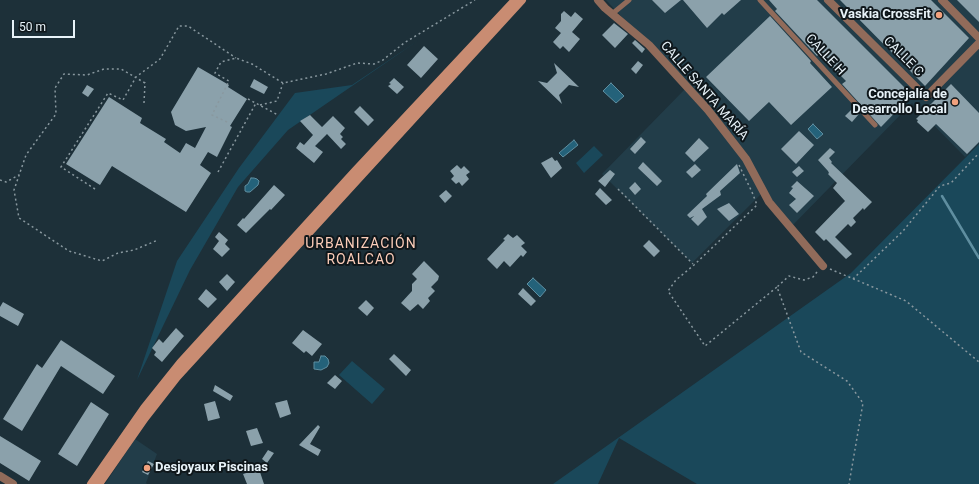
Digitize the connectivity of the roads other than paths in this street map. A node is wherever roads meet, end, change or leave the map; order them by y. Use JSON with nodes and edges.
{"nodes":[{"id":1,"x":515,"y":0,"type":"edge"},
{"id":2,"x":522,"y":0,"type":"edge"},
{"id":3,"x":598,"y":0,"type":"edge"},
{"id":4,"x":629,"y":0,"type":"edge"},
{"id":5,"x":760,"y":0,"type":"edge"},
{"id":6,"x":828,"y":0,"type":"edge"},
{"id":7,"x":942,"y":0,"type":"edge"},
{"id":8,"x":612,"y":14,"type":"junction"},
{"id":9,"x":979,"y":38,"type":"edge"},
{"id":10,"x":979,"y":43,"type":"edge"},
{"id":11,"x":875,"y":125,"type":"dead end"},
{"id":12,"x":823,"y":266,"type":"road end"},
{"id":13,"x":0,"y":476,"type":"edge"},
{"id":14,"x":0,"y":482,"type":"edge"},
{"id":15,"x":4,"y":484,"type":"edge"},
{"id":16,"x":13,"y":484,"type":"edge"},
{"id":17,"x":91,"y":484,"type":"edge"},
{"id":18,"x":99,"y":484,"type":"edge"}],
"edges":[{"from":1,"to":17,"type":"main road"},
{"from":2,"to":18,"type":"main road"},
{"from":3,"to":8,"type":"street","name":"CALLE SANTA MARÍA"},
{"from":4,"to":8,"type":"lane"},
{"from":5,"to":11,"type":"lane","name":"CALLE H"},
{"from":6,"to":10,"type":"street","name":"CALLE C"},
{"from":7,"to":9,"type":"street"},
{"from":8,"to":12,"type":"street","name":"CALLE SANTA MARÍA"},
{"from":13,"to":16,"type":"street"},
{"from":14,"to":15,"type":"street"}]}
